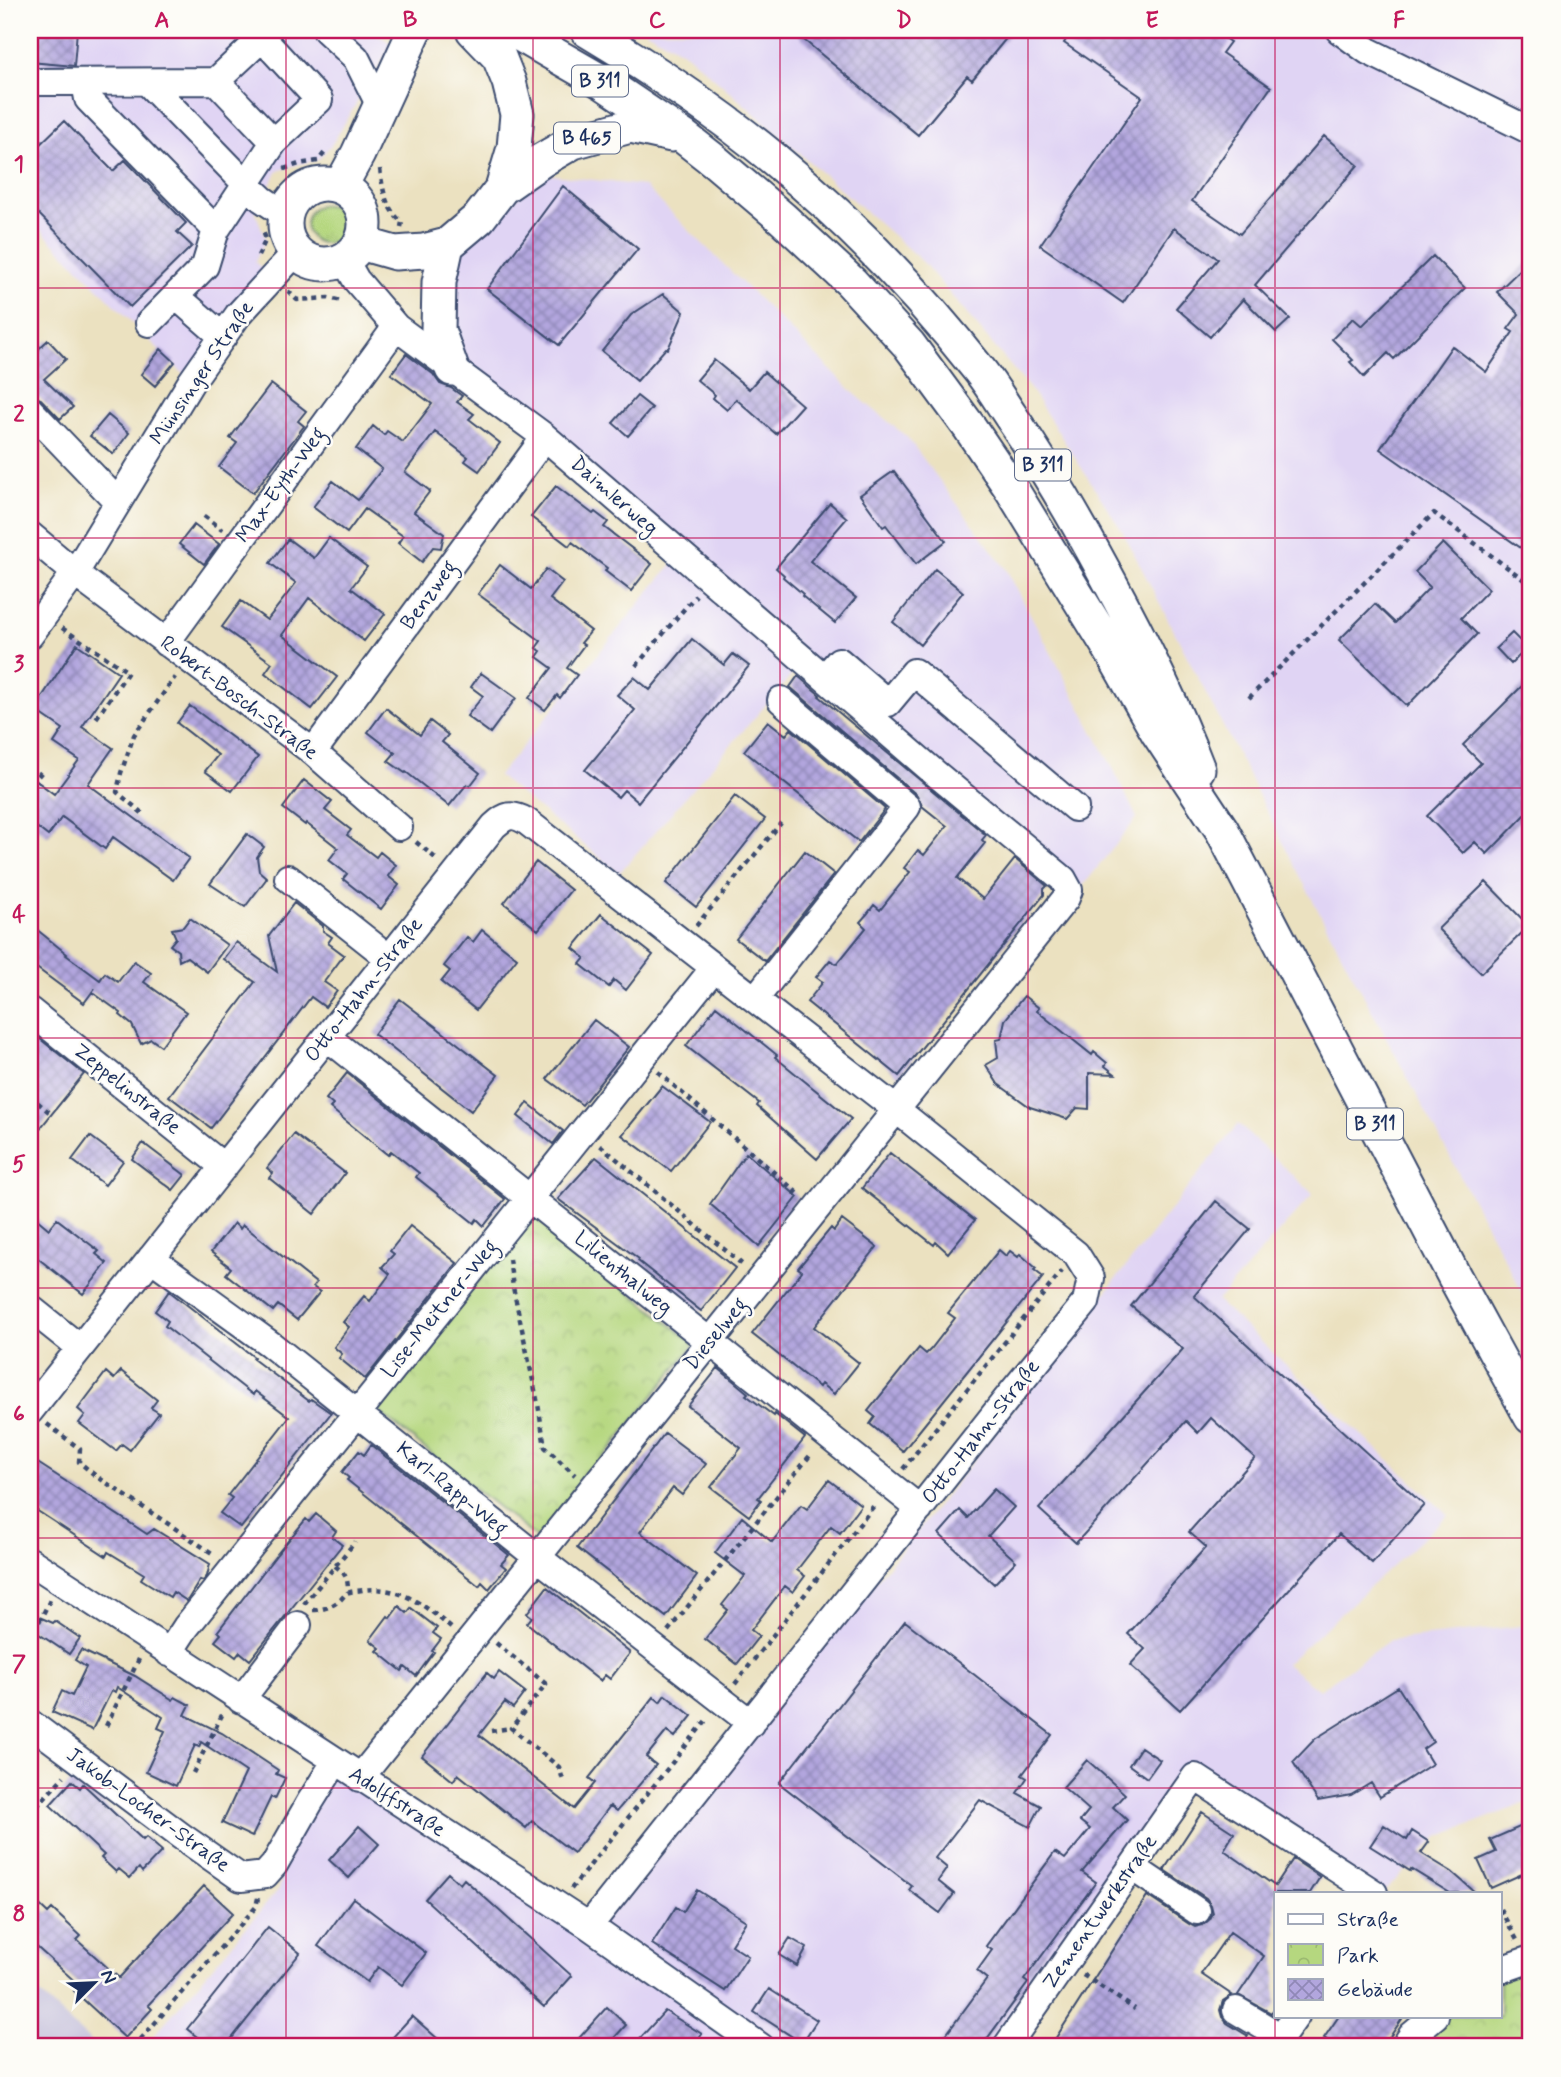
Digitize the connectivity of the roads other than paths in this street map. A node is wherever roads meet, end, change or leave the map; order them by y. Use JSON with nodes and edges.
{"nodes":[{"id":1,"x":326,"y":30,"type":"edge"},
{"id":2,"x":473,"y":30,"type":"edge"},
{"id":3,"x":512,"y":30,"type":"edge"},
{"id":4,"x":587,"y":30,"type":"edge"},
{"id":5,"x":1339,"y":30,"type":"edge"},
{"id":6,"x":411,"y":39,"type":"edge"},
{"id":7,"x":216,"y":81,"type":"junction"},
{"id":8,"x":30,"y":82,"type":"edge"},
{"id":9,"x":85,"y":82,"type":"junction"},
{"id":10,"x":147,"y":82,"type":"junction"},
{"id":11,"x":380,"y":106,"type":"junction"},
{"id":12,"x":1531,"y":131,"type":"edge"},
{"id":13,"x":684,"y":137,"type":"junction"},
{"id":14,"x":274,"y":142,"type":"junction"},
{"id":15,"x":340,"y":187,"type":"junction"},
{"id":16,"x":502,"y":188,"type":"junction"},
{"id":17,"x":265,"y":200,"type":"junction"},
{"id":18,"x":216,"y":230,"type":"junction"},
{"id":19,"x":447,"y":245,"type":"junction"},
{"id":20,"x":352,"y":251,"type":"junction"},
{"id":21,"x":296,"y":252,"type":"junction"},
{"id":22,"x":176,"y":296,"type":"junction"},
{"id":23,"x":149,"y":323,"type":"dead end"},
{"id":24,"x":396,"y":327,"type":"junction"},
{"id":25,"x":223,"y":337,"type":"junction"},
{"id":26,"x":452,"y":369,"type":"junction"},
{"id":27,"x":30,"y":410,"type":"edge"},
{"id":28,"x":545,"y":438,"type":"junction"},
{"id":29,"x":118,"y":502,"type":"junction"},
{"id":30,"x":30,"y":535,"type":"edge"},
{"id":31,"x":75,"y":573,"type":"junction"},
{"id":32,"x":36,"y":625,"type":"edge"},
{"id":33,"x":166,"y":643,"type":"junction"},
{"id":34,"x":825,"y":677,"type":"junction"},
{"id":35,"x":781,"y":700,"type":"dead end"},
{"id":36,"x":313,"y":752,"type":"junction"},
{"id":37,"x":1075,"y":808,"type":"dead end"},
{"id":38,"x":399,"y":827,"type":"road end"},
{"id":39,"x":1222,"y":830,"type":"junction"},
{"id":40,"x":288,"y":878,"type":"dead end"},
{"id":41,"x":1069,"y":890,"type":"joint"},
{"id":42,"x":389,"y":958,"type":"junction"},
{"id":43,"x":714,"y":968,"type":"junction"},
{"id":44,"x":755,"y":999,"type":"junction"},
{"id":45,"x":30,"y":1011,"type":"edge"},
{"id":46,"x":327,"y":1037,"type":"junction"},
{"id":47,"x":897,"y":1110,"type":"junction"},
{"id":48,"x":224,"y":1167,"type":"junction"},
{"id":49,"x":530,"y":1198,"type":"junction"},
{"id":50,"x":151,"y":1258,"type":"junction"},
{"id":51,"x":30,"y":1308,"type":"edge"},
{"id":52,"x":709,"y":1342,"type":"junction"},
{"id":53,"x":80,"y":1348,"type":"junction"},
{"id":54,"x":30,"y":1411,"type":"edge"},
{"id":55,"x":358,"y":1413,"type":"junction"},
{"id":56,"x":1531,"y":1417,"type":"edge"},
{"id":57,"x":920,"y":1509,"type":"junction"},
{"id":58,"x":537,"y":1557,"type":"junction"},
{"id":59,"x":30,"y":1561,"type":"edge"},
{"id":60,"x":298,"y":1618,"type":"road end"},
{"id":61,"x":160,"y":1647,"type":"junction"},
{"id":62,"x":237,"y":1697,"type":"junction"},
{"id":63,"x":30,"y":1723,"type":"edge"},
{"id":64,"x":751,"y":1723,"type":"junction"},
{"id":65,"x":335,"y":1762,"type":"junction"},
{"id":66,"x":360,"y":1778,"type":"junction"},
{"id":67,"x":1132,"y":1867,"type":"junction"},
{"id":68,"x":1372,"y":1892,"type":"edge"},
{"id":69,"x":1197,"y":1911,"type":"dead end"},
{"id":70,"x":589,"y":1926,"type":"junction"},
{"id":71,"x":1529,"y":1959,"type":"edge"},
{"id":72,"x":1502,"y":1969,"type":"edge"},
{"id":73,"x":1236,"y":2010,"type":"dead end"},
{"id":74,"x":1295,"y":2018,"type":"edge"},
{"id":75,"x":1433,"y":2018,"type":"edge"},
{"id":76,"x":1277,"y":2042,"type":"edge"},
{"id":77,"x":761,"y":2047,"type":"edge"},
{"id":78,"x":1006,"y":2047,"type":"edge"},
{"id":79,"x":1404,"y":2047,"type":"edge"}],
"edges":[{"from":1,"to":11,"type":"street"},
{"from":2,"to":16,"type":"main road","number":"B 465"},
{"from":3,"to":13,"type":"main road","number":"B 311"},
{"from":4,"to":39,"type":"main road","number":"B 311"},
{"from":5,"to":12,"type":"street"},
{"from":6,"to":11,"type":"main road"},
{"from":7,"to":10,"type":"street"},
{"from":7,"to":14,"type":"street"},
{"from":7,"to":14,"type":"street"},
{"from":8,"to":9,"type":"street"},
{"from":9,"to":10,"type":"street"},
{"from":9,"to":18,"type":"street"},
{"from":10,"to":17,"type":"street"},
{"from":11,"to":15,"type":"main road"},
{"from":13,"to":16,"type":"main road","number":"B 465"},
{"from":13,"to":39,"type":"main road","number":"B 311"},
{"from":14,"to":17,"type":"street"},
{"from":15,"to":17,"type":"main road"},
{"from":15,"to":20,"type":"main road"},
{"from":16,"to":19,"type":"main road","number":"B 465"},
{"from":17,"to":18,"type":"street"},
{"from":17,"to":21,"type":"main road"},
{"from":18,"to":22,"type":"street"},
{"from":19,"to":20,"type":"main road","number":"B 465"},
{"from":19,"to":26,"type":"main road"},
{"from":20,"to":21,"type":"main road","number":"B 465"},
{"from":20,"to":24,"type":"street","name":"Daimlerweg"},
{"from":21,"to":25,"type":"street","name":"Münsinger Straße"},
{"from":22,"to":23,"type":"street"},
{"from":22,"to":25,"type":"street"},
{"from":24,"to":26,"type":"street","name":"Daimlerweg"},
{"from":24,"to":33,"type":"street","name":"Max-Eyth-Weg"},
{"from":25,"to":29,"type":"street","name":"Münsinger Straße"},
{"from":26,"to":28,"type":"street","name":"Daimlerweg"},
{"from":27,"to":29,"type":"street"},
{"from":28,"to":34,"type":"street","name":"Daimlerweg"},
{"from":28,"to":36,"type":"street","name":"Benzweg"},
{"from":29,"to":31,"type":"street","name":"Münsinger Straße"},
{"from":30,"to":31,"type":"street","name":"Robert-Bosch-Straße"},
{"from":31,"to":32,"type":"street","name":"Münsinger Straße"},
{"from":31,"to":33,"type":"street","name":"Robert-Bosch-Straße"},
{"from":33,"to":36,"type":"street","name":"Robert-Bosch-Straße"},
{"from":34,"to":37,"type":"street"},
{"from":34,"to":41,"type":"street","name":"Daimlerweg"},
{"from":35,"to":44,"type":"street"},
{"from":36,"to":38,"type":"street","name":"Robert-Bosch-Straße"},
{"from":39,"to":56,"type":"main road","number":"B 311"},
{"from":40,"to":42,"type":"street"},
{"from":41,"to":47,"type":"street","name":"Dieselweg"},
{"from":42,"to":43,"type":"street","name":"Otto-Hahn-Straße"},
{"from":42,"to":46,"type":"street","name":"Otto-Hahn-Straße"},
{"from":43,"to":44,"type":"street","name":"Otto-Hahn-Straße"},
{"from":43,"to":49,"type":"street","name":"Lise-Meitner-Weg"},
{"from":44,"to":47,"type":"street","name":"Otto-Hahn-Straße"},
{"from":45,"to":48,"type":"street","name":"Zeppelinstraße"},
{"from":46,"to":48,"type":"street","name":"Otto-Hahn-Straße"},
{"from":46,"to":49,"type":"street","name":"Lilienthalweg"},
{"from":47,"to":52,"type":"street","name":"Dieselweg"},
{"from":47,"to":57,"type":"street","name":"Otto-Hahn-Straße"},
{"from":48,"to":50,"type":"street","name":"Otto-Hahn-Straße"},
{"from":49,"to":52,"type":"street","name":"Lilienthalweg"},
{"from":49,"to":55,"type":"street","name":"Lise-Meitner-Weg"},
{"from":50,"to":53,"type":"street","name":"Otto-Hahn-Straße"},
{"from":50,"to":55,"type":"street","name":"Karl-Rapp-Weg"},
{"from":51,"to":53,"type":"street"},
{"from":52,"to":57,"type":"street","name":"Lilienthalweg"},
{"from":52,"to":58,"type":"street","name":"Dieselweg"},
{"from":53,"to":54,"type":"street","name":"Otto-Hahn-Straße"},
{"from":55,"to":58,"type":"street","name":"Karl-Rapp-Weg"},
{"from":55,"to":61,"type":"street","name":"Lise-Meitner-Weg"},
{"from":57,"to":64,"type":"street","name":"Otto-Hahn-Straße"},
{"from":58,"to":64,"type":"street","name":"Karl-Rapp-Weg"},
{"from":58,"to":66,"type":"street","name":"Dieselweg"},
{"from":59,"to":61,"type":"street","name":"Adolffstraße"},
{"from":60,"to":62,"type":"street"},
{"from":61,"to":62,"type":"street","name":"Adolffstraße"},
{"from":62,"to":65,"type":"street","name":"Adolffstraße"},
{"from":63,"to":65,"type":"street","name":"Jakob-Locher-Straße"},
{"from":64,"to":70,"type":"street","name":"Otto-Hahn-Straße"},
{"from":65,"to":66,"type":"street","name":"Adolffstraße"},
{"from":66,"to":70,"type":"street","name":"Adolffstraße"},
{"from":67,"to":68,"type":"street","name":"Zementwerkstraße"},
{"from":67,"to":69,"type":"street"},
{"from":67,"to":78,"type":"street","name":"Zementwerkstraße"},
{"from":70,"to":77,"type":"street","name":"Adolffstraße"},
{"from":71,"to":72,"type":"street"},
{"from":73,"to":76,"type":"street"},
{"from":74,"to":76,"type":"street"},
{"from":75,"to":79,"type":"street"}]}
